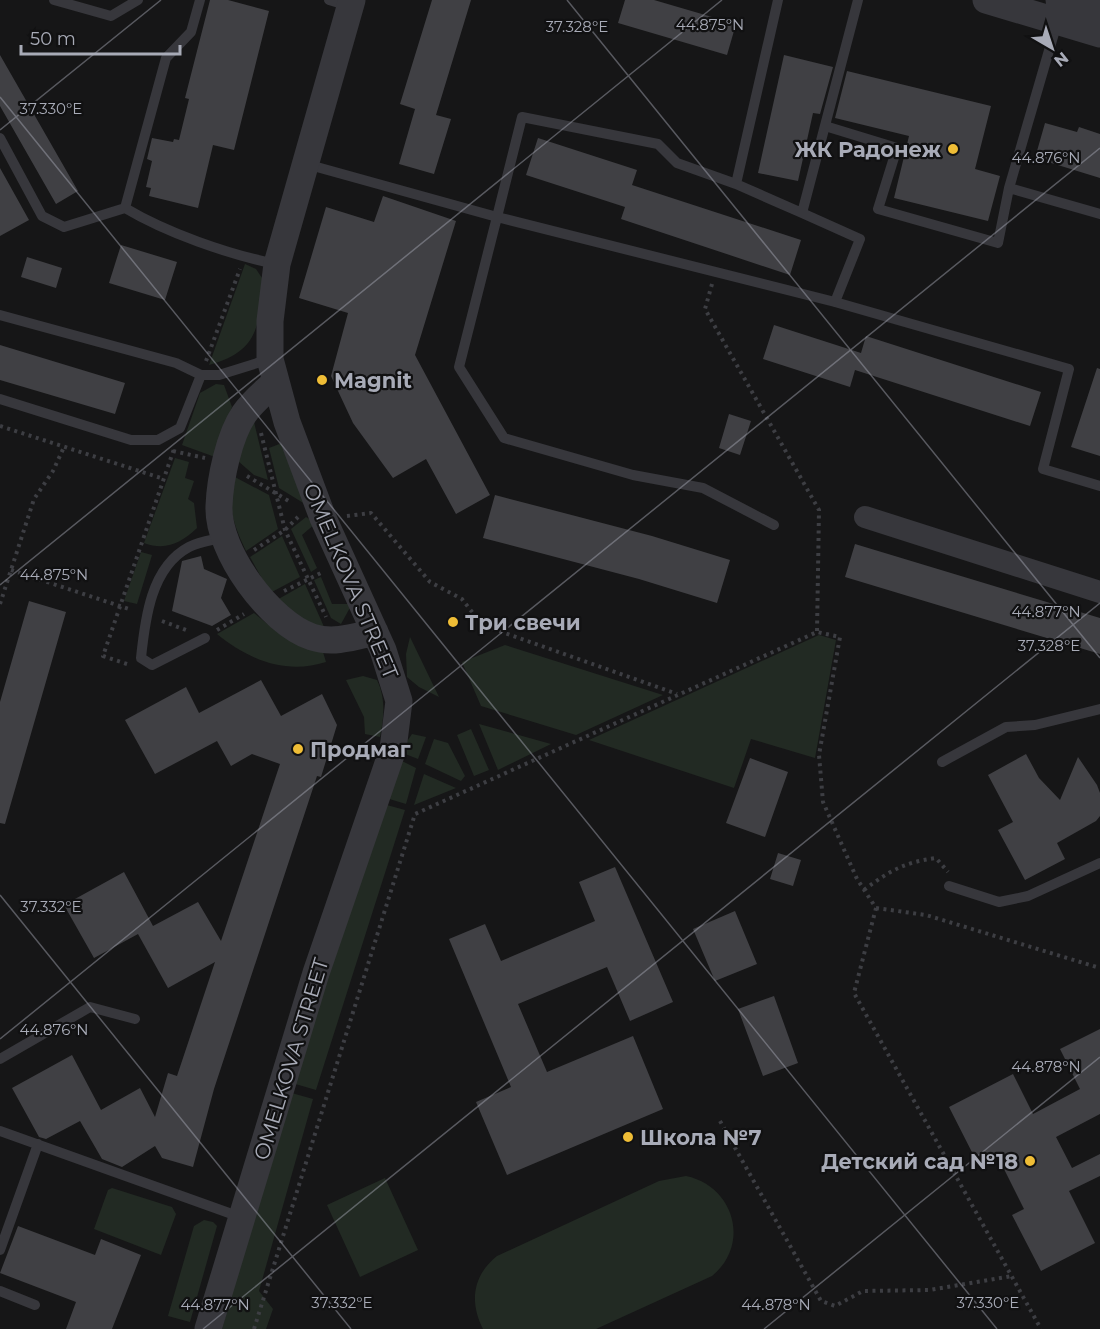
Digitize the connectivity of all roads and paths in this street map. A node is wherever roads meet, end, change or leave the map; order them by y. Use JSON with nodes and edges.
{"nodes":[{"id":1,"x":54,"y":0,"type":"edge"},
{"id":2,"x":138,"y":0,"type":"edge"},
{"id":3,"x":200,"y":0,"type":"edge"},
{"id":4,"x":778,"y":0,"type":"edge"},
{"id":5,"x":858,"y":0,"type":"edge"},
{"id":6,"x":986,"y":0,"type":"edge"},
{"id":7,"x":344,"y":2,"type":"edge"},
{"id":8,"x":1058,"y":11,"type":"edge"},
{"id":9,"x":1100,"y":12,"type":"edge"},
{"id":10,"x":1100,"y":34,"type":"edge"},
{"id":11,"x":825,"y":126,"type":"junction"},
{"id":12,"x":0,"y":138,"type":"edge"},
{"id":13,"x":306,"y":164,"type":"junction"},
{"id":14,"x":736,"y":184,"type":"junction"},
{"id":15,"x":1009,"y":188,"type":"junction"},
{"id":16,"x":125,"y":208,"type":"junction"},
{"id":17,"x":802,"y":213,"type":"junction"},
{"id":18,"x":1100,"y":214,"type":"edge"},
{"id":19,"x":497,"y":217,"type":"junction"},
{"id":20,"x":244,"y":258,"type":"junction"},
{"id":21,"x":277,"y":264,"type":"junction"},
{"id":22,"x":715,"y":272,"type":"junction"},
{"id":23,"x":835,"y":303,"type":"junction"},
{"id":24,"x":0,"y":315,"type":"edge"},
{"id":25,"x":273,"y":370,"type":"junction"},
{"id":26,"x":201,"y":375,"type":"junction"},
{"id":27,"x":0,"y":399,"type":"edge"},
{"id":28,"x":254,"y":404,"type":"junction"},
{"id":29,"x":0,"y":426,"type":"edge"},
{"id":30,"x":180,"y":428,"type":"junction"},
{"id":31,"x":64,"y":447,"type":"junction"},
{"id":32,"x":173,"y":451,"type":"junction"},
{"id":33,"x":225,"y":463,"type":"junction"},
{"id":34,"x":164,"y":479,"type":"junction"},
{"id":35,"x":1100,"y":486,"type":"edge"},
{"id":36,"x":275,"y":494,"type":"junction"},
{"id":37,"x":314,"y":514,"type":"junction"},
{"id":38,"x":865,"y":517,"type":"dead end"},
{"id":39,"x":774,"y":525,"type":"dead end"},
{"id":40,"x":285,"y":530,"type":"junction"},
{"id":41,"x":226,"y":537,"type":"junction"},
{"id":42,"x":237,"y":561,"type":"junction"},
{"id":43,"x":10,"y":570,"type":"junction"},
{"id":44,"x":1100,"y":592,"type":"edge"},
{"id":45,"x":0,"y":604,"type":"edge"},
{"id":46,"x":118,"y":604,"type":"junction"},
{"id":47,"x":146,"y":615,"type":"junction"},
{"id":48,"x":375,"y":632,"type":"junction"},
{"id":49,"x":817,"y":632,"type":"junction"},
{"id":50,"x":205,"y":638,"type":"joint"},
{"id":51,"x":341,"y":640,"type":"junction"},
{"id":52,"x":103,"y":656,"type":"dead end"},
{"id":53,"x":679,"y":694,"type":"junction"},
{"id":54,"x":1100,"y":710,"type":"edge"},
{"id":55,"x":942,"y":762,"type":"dead end"},
{"id":56,"x":1100,"y":863,"type":"edge"},
{"id":57,"x":952,"y":887,"type":"joint"},
{"id":58,"x":864,"y":890,"type":"junction"},
{"id":59,"x":876,"y":908,"type":"junction"},
{"id":60,"x":1100,"y":968,"type":"edge"},
{"id":61,"x":135,"y":1019,"type":"dead end"},
{"id":62,"x":0,"y":1059,"type":"edge"},
{"id":63,"x":720,"y":1121,"type":"dead end"},
{"id":64,"x":0,"y":1131,"type":"edge"},
{"id":65,"x":38,"y":1144,"type":"junction"},
{"id":66,"x":243,"y":1218,"type":"junction"},
{"id":67,"x":0,"y":1250,"type":"edge"},
{"id":68,"x":1012,"y":1276,"type":"junction"},
{"id":69,"x":0,"y":1292,"type":"edge"},
{"id":70,"x":35,"y":1305,"type":"dead end"},
{"id":71,"x":208,"y":1329,"type":"edge"},
{"id":72,"x":255,"y":1329,"type":"edge"},
{"id":73,"x":1041,"y":1329,"type":"edge"}],
"edges":[{"from":1,"to":2,"type":"lane"},
{"from":3,"to":16,"type":"lane"},
{"from":4,"to":14,"type":"lane"},
{"from":5,"to":11,"type":"lane"},
{"from":6,"to":8,"type":"street"},
{"from":7,"to":13,"type":"street","name":"OMELKOVA STREET"},
{"from":8,"to":9,"type":"street"},
{"from":8,"to":10,"type":"street"},
{"from":8,"to":15,"type":"lane"},
{"from":11,"to":15,"type":"lane"},
{"from":11,"to":17,"type":"lane"},
{"from":12,"to":16,"type":"lane"},
{"from":13,"to":19,"type":"lane"},
{"from":13,"to":21,"type":"street","name":"OMELKOVA STREET"},
{"from":14,"to":17,"type":"lane"},
{"from":14,"to":19,"type":"lane"},
{"from":15,"to":18,"type":"lane"},
{"from":16,"to":20,"type":"lane"},
{"from":17,"to":23,"type":"lane"},
{"from":19,"to":22,"type":"lane"},
{"from":19,"to":39,"type":"lane"},
{"from":20,"to":21,"type":"lane"},
{"from":20,"to":26,"type":"path"},
{"from":21,"to":25,"type":"street","name":"OMELKOVA STREET"},
{"from":22,"to":23,"type":"lane"},
{"from":22,"to":49,"type":"path"},
{"from":23,"to":35,"type":"lane"},
{"from":24,"to":26,"type":"lane"},
{"from":25,"to":26,"type":"lane"},
{"from":25,"to":28,"type":"street"},
{"from":25,"to":37,"type":"street","name":"OMELKOVA STREET"},
{"from":26,"to":30,"type":"lane"},
{"from":27,"to":30,"type":"lane"},
{"from":28,"to":33,"type":"street"},
{"from":28,"to":36,"type":"path"},
{"from":29,"to":31,"type":"path"},
{"from":30,"to":32,"type":"path"},
{"from":31,"to":34,"type":"path"},
{"from":31,"to":43,"type":"path"},
{"from":32,"to":33,"type":"path"},
{"from":32,"to":34,"type":"path"},
{"from":33,"to":36,"type":"path"},
{"from":33,"to":41,"type":"street"},
{"from":34,"to":46,"type":"path"},
{"from":36,"to":37,"type":"path"},
{"from":36,"to":40,"type":"path"},
{"from":37,"to":40,"type":"path"},
{"from":37,"to":48,"type":"street","name":"OMELKOVA STREET"},
{"from":37,"to":53,"type":"path"},
{"from":38,"to":44,"type":"street"},
{"from":40,"to":42,"type":"path"},
{"from":40,"to":51,"type":"path"},
{"from":41,"to":42,"type":"street"},
{"from":41,"to":47,"type":"lane"},
{"from":42,"to":51,"type":"street"},
{"from":43,"to":45,"type":"path"},
{"from":43,"to":46,"type":"path"},
{"from":46,"to":47,"type":"path"},
{"from":46,"to":52,"type":"path"},
{"from":47,"to":50,"type":"path"},
{"from":47,"to":50,"type":"lane"},
{"from":48,"to":51,"type":"street"},
{"from":48,"to":66,"type":"street","name":"OMELKOVA STREET"},
{"from":49,"to":53,"type":"path"},
{"from":49,"to":58,"type":"path"},
{"from":53,"to":72,"type":"path"},
{"from":54,"to":55,"type":"lane"},
{"from":56,"to":57,"type":"lane"},
{"from":57,"to":58,"type":"path"},
{"from":58,"to":59,"type":"path"},
{"from":59,"to":60,"type":"path"},
{"from":59,"to":68,"type":"path"},
{"from":61,"to":62,"type":"lane"},
{"from":63,"to":68,"type":"path"},
{"from":64,"to":65,"type":"lane"},
{"from":65,"to":66,"type":"lane"},
{"from":65,"to":67,"type":"lane"},
{"from":66,"to":71,"type":"street","name":"OMELKOVA STREET"},
{"from":68,"to":73,"type":"path"},
{"from":69,"to":70,"type":"lane"}]}
